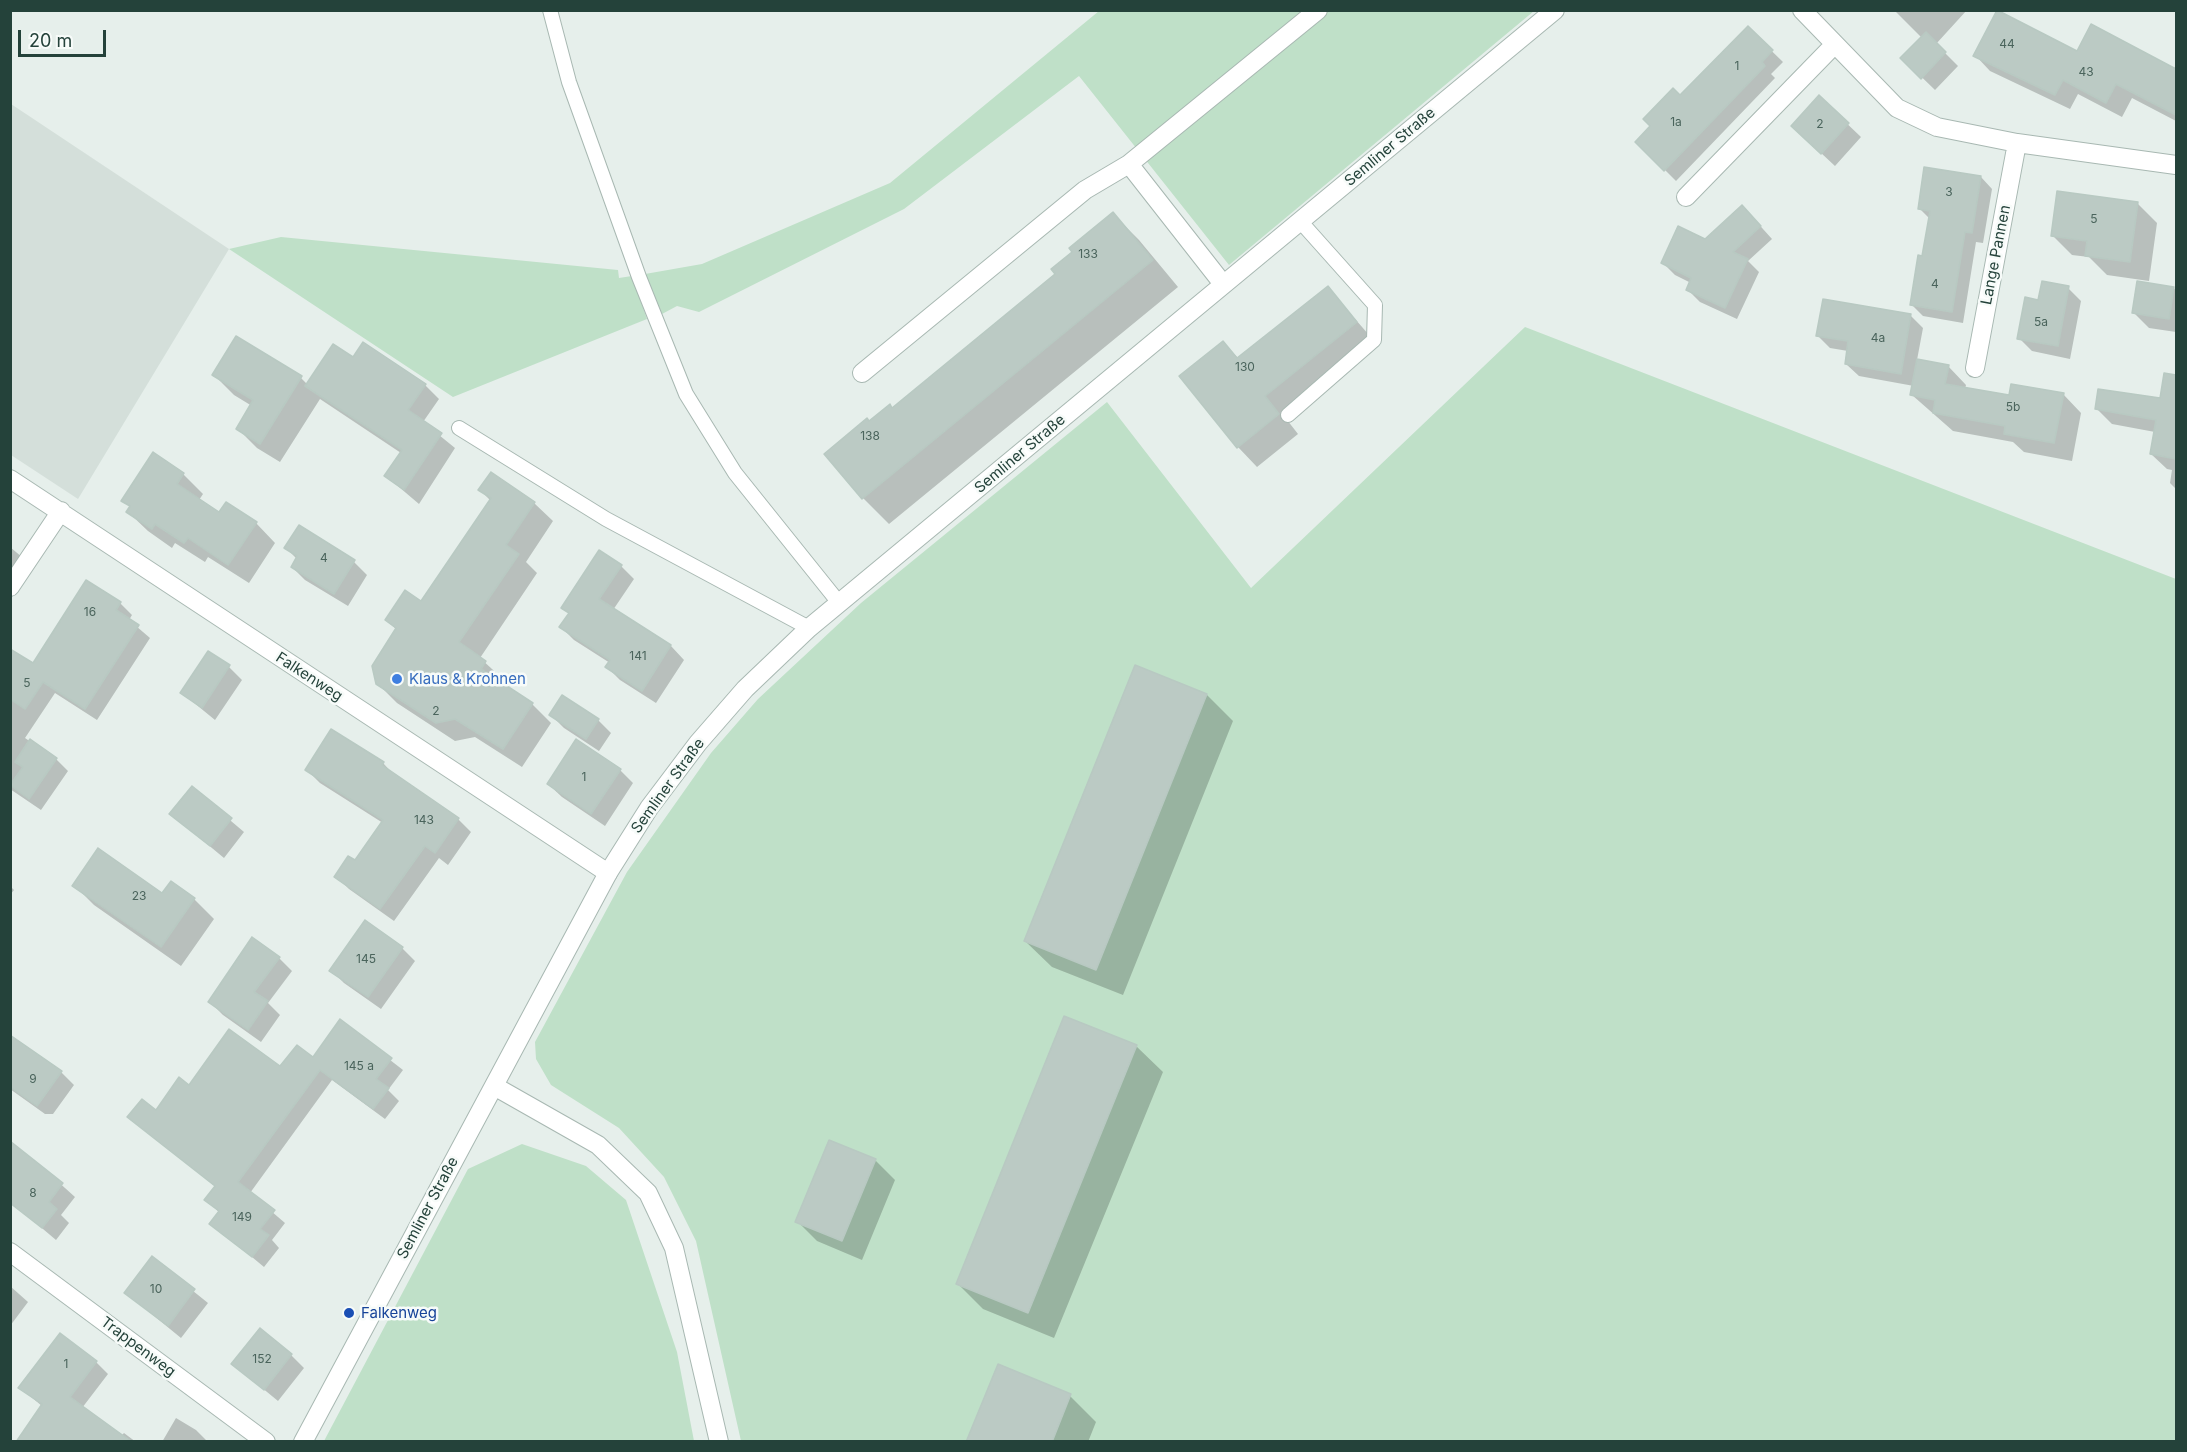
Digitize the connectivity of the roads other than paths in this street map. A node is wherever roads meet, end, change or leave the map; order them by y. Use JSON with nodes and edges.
{"nodes":[{"id":1,"x":550,"y":10,"type":"edge"},
{"id":2,"x":1318,"y":10,"type":"edge"},
{"id":3,"x":1556,"y":10,"type":"edge"},
{"id":4,"x":1802,"y":10,"type":"edge"},
{"id":5,"x":1835,"y":44,"type":"junction"},
{"id":6,"x":2017,"y":143,"type":"junction"},
{"id":7,"x":1129,"y":164,"type":"junction"},
{"id":8,"x":2176,"y":165,"type":"edge"},
{"id":9,"x":1686,"y":197,"type":"dead end"},
{"id":10,"x":1300,"y":221,"type":"junction"},
{"id":11,"x":1223,"y":284,"type":"junction"},
{"id":12,"x":1975,"y":368,"type":"dead end"},
{"id":13,"x":862,"y":373,"type":"dead end"},
{"id":14,"x":1288,"y":415,"type":"dead end"},
{"id":15,"x":459,"y":428,"type":"dead end"},
{"id":16,"x":10,"y":478,"type":"edge"},
{"id":17,"x":61,"y":511,"type":"junction"},
{"id":18,"x":10,"y":587,"type":"edge"},
{"id":19,"x":840,"y":604,"type":"junction"},
{"id":20,"x":809,"y":628,"type":"junction"},
{"id":21,"x":609,"y":873,"type":"junction"},
{"id":22,"x":494,"y":1086,"type":"junction"},
{"id":23,"x":10,"y":1252,"type":"edge"},
{"id":24,"x":266,"y":1442,"type":"edge"},
{"id":25,"x":303,"y":1442,"type":"edge"},
{"id":26,"x":719,"y":1442,"type":"edge"}],
"edges":[{"from":1,"to":19,"type":"lane"},
{"from":2,"to":7,"type":"street"},
{"from":3,"to":10,"type":"street","name":"Semliner Straße"},
{"from":4,"to":5,"type":"street"},
{"from":5,"to":6,"type":"street"},
{"from":5,"to":9,"type":"street"},
{"from":6,"to":8,"type":"street"},
{"from":6,"to":12,"type":"street","name":"Lange Pannen"},
{"from":7,"to":11,"type":"street"},
{"from":7,"to":13,"type":"street"},
{"from":10,"to":11,"type":"street","name":"Semliner Straße"},
{"from":10,"to":14,"type":"lane"},
{"from":11,"to":19,"type":"street","name":"Semliner Straße"},
{"from":15,"to":20,"type":"lane"},
{"from":16,"to":17,"type":"street","name":"Falkenweg"},
{"from":17,"to":18,"type":"street"},
{"from":17,"to":21,"type":"street","name":"Falkenweg"},
{"from":19,"to":20,"type":"street","name":"Semliner Straße"},
{"from":20,"to":21,"type":"street","name":"Semliner Straße"},
{"from":21,"to":22,"type":"street","name":"Semliner Straße"},
{"from":22,"to":25,"type":"street","name":"Semliner Straße"},
{"from":22,"to":26,"type":"street"},
{"from":23,"to":24,"type":"street","name":"Trappenweg"}]}
